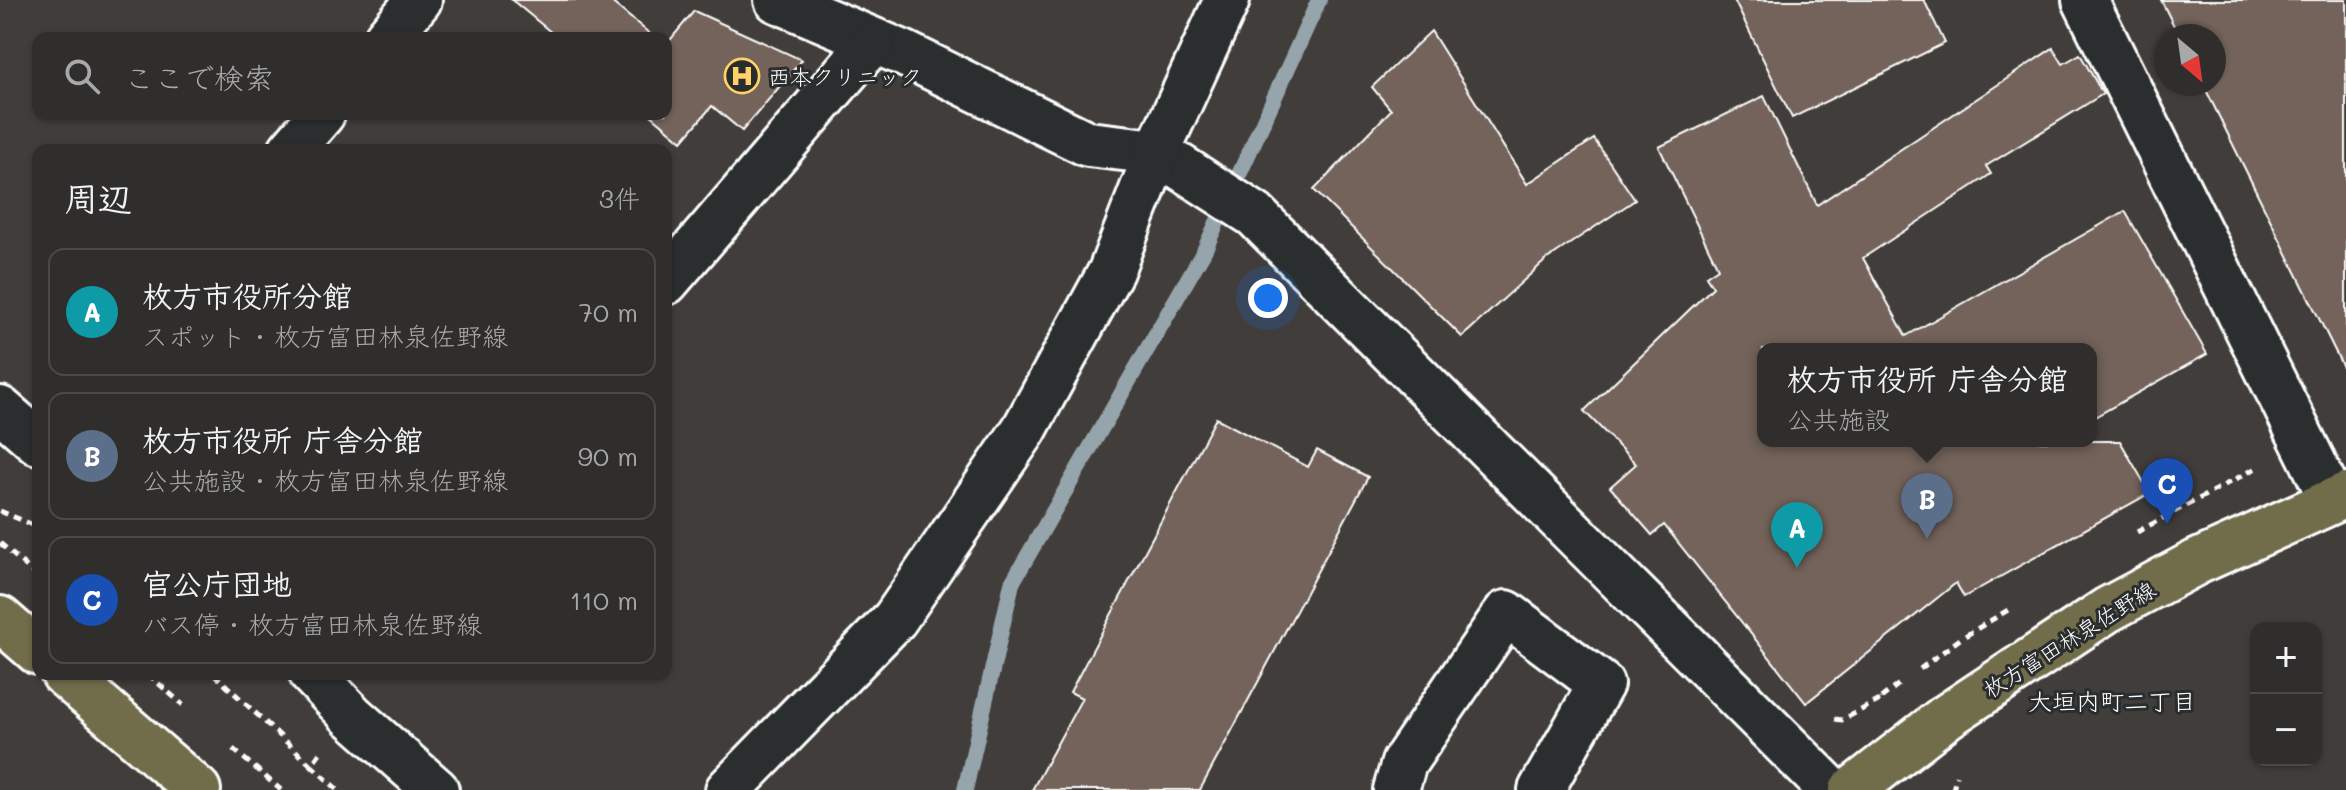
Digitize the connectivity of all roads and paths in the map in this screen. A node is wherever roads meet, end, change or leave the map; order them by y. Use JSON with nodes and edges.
{"nodes":[{"id":1,"x":419,"y":0,"type":"edge"},
{"id":2,"x":777,"y":0,"type":"edge"},
{"id":3,"x":1227,"y":0,"type":"edge"},
{"id":4,"x":2085,"y":0,"type":"edge"},
{"id":5,"x":392,"y":32,"type":"edge"},
{"id":6,"x":873,"y":41,"type":"junction"},
{"id":7,"x":317,"y":120,"type":"edge"},
{"id":8,"x":296,"y":144,"type":"edge"},
{"id":9,"x":1157,"y":152,"type":"junction"},
{"id":10,"x":672,"y":275,"type":"edge"},
{"id":11,"x":0,"y":409,"type":"edge"},
{"id":12,"x":32,"y":437,"type":"edge"},
{"id":13,"x":2339,"y":497,"type":"edge"},
{"id":14,"x":0,"y":511,"type":"edge"},
{"id":15,"x":32,"y":524,"type":"edge"},
{"id":16,"x":0,"y":543,"type":"edge"},
{"id":17,"x":32,"y":572,"type":"edge"},
{"id":18,"x":0,"y":619,"type":"edge"},
{"id":19,"x":32,"y":647,"type":"edge"},
{"id":20,"x":71,"y":680,"type":"edge"},
{"id":21,"x":220,"y":680,"type":"edge"},
{"id":22,"x":320,"y":680,"type":"edge"},
{"id":23,"x":352,"y":716,"type":"junction"},
{"id":24,"x":311,"y":765,"type":"junction"},
{"id":25,"x":198,"y":790,"type":"edge"},
{"id":26,"x":338,"y":790,"type":"edge"},
{"id":27,"x":436,"y":790,"type":"edge"},
{"id":28,"x":728,"y":790,"type":"edge"},
{"id":29,"x":1396,"y":790,"type":"edge"},
{"id":30,"x":1541,"y":790,"type":"edge"},
{"id":31,"x":1831,"y":790,"type":"edge"},
{"id":32,"x":1852,"y":790,"type":"edge"}],
"edges":[{"from":1,"to":5,"type":"street"},
{"from":2,"to":6,"type":"street"},
{"from":3,"to":9,"type":"street"},
{"from":4,"to":13,"type":"street"},
{"from":6,"to":9,"type":"street"},
{"from":6,"to":10,"type":"street"},
{"from":7,"to":8,"type":"street"},
{"from":9,"to":28,"type":"street"},
{"from":9,"to":31,"type":"street"},
{"from":11,"to":12,"type":"street"},
{"from":13,"to":32,"type":"main road","name":"枚方富田林泉佐野線"},
{"from":14,"to":15,"type":"path"},
{"from":16,"to":17,"type":"path"},
{"from":18,"to":19,"type":"main road"},
{"from":20,"to":25,"type":"main road"},
{"from":21,"to":24,"type":"path"},
{"from":22,"to":23,"type":"street"},
{"from":23,"to":24,"type":"path"},
{"from":23,"to":27,"type":"street"},
{"from":24,"to":26,"type":"path"},
{"from":29,"to":30,"type":"street"}]}
